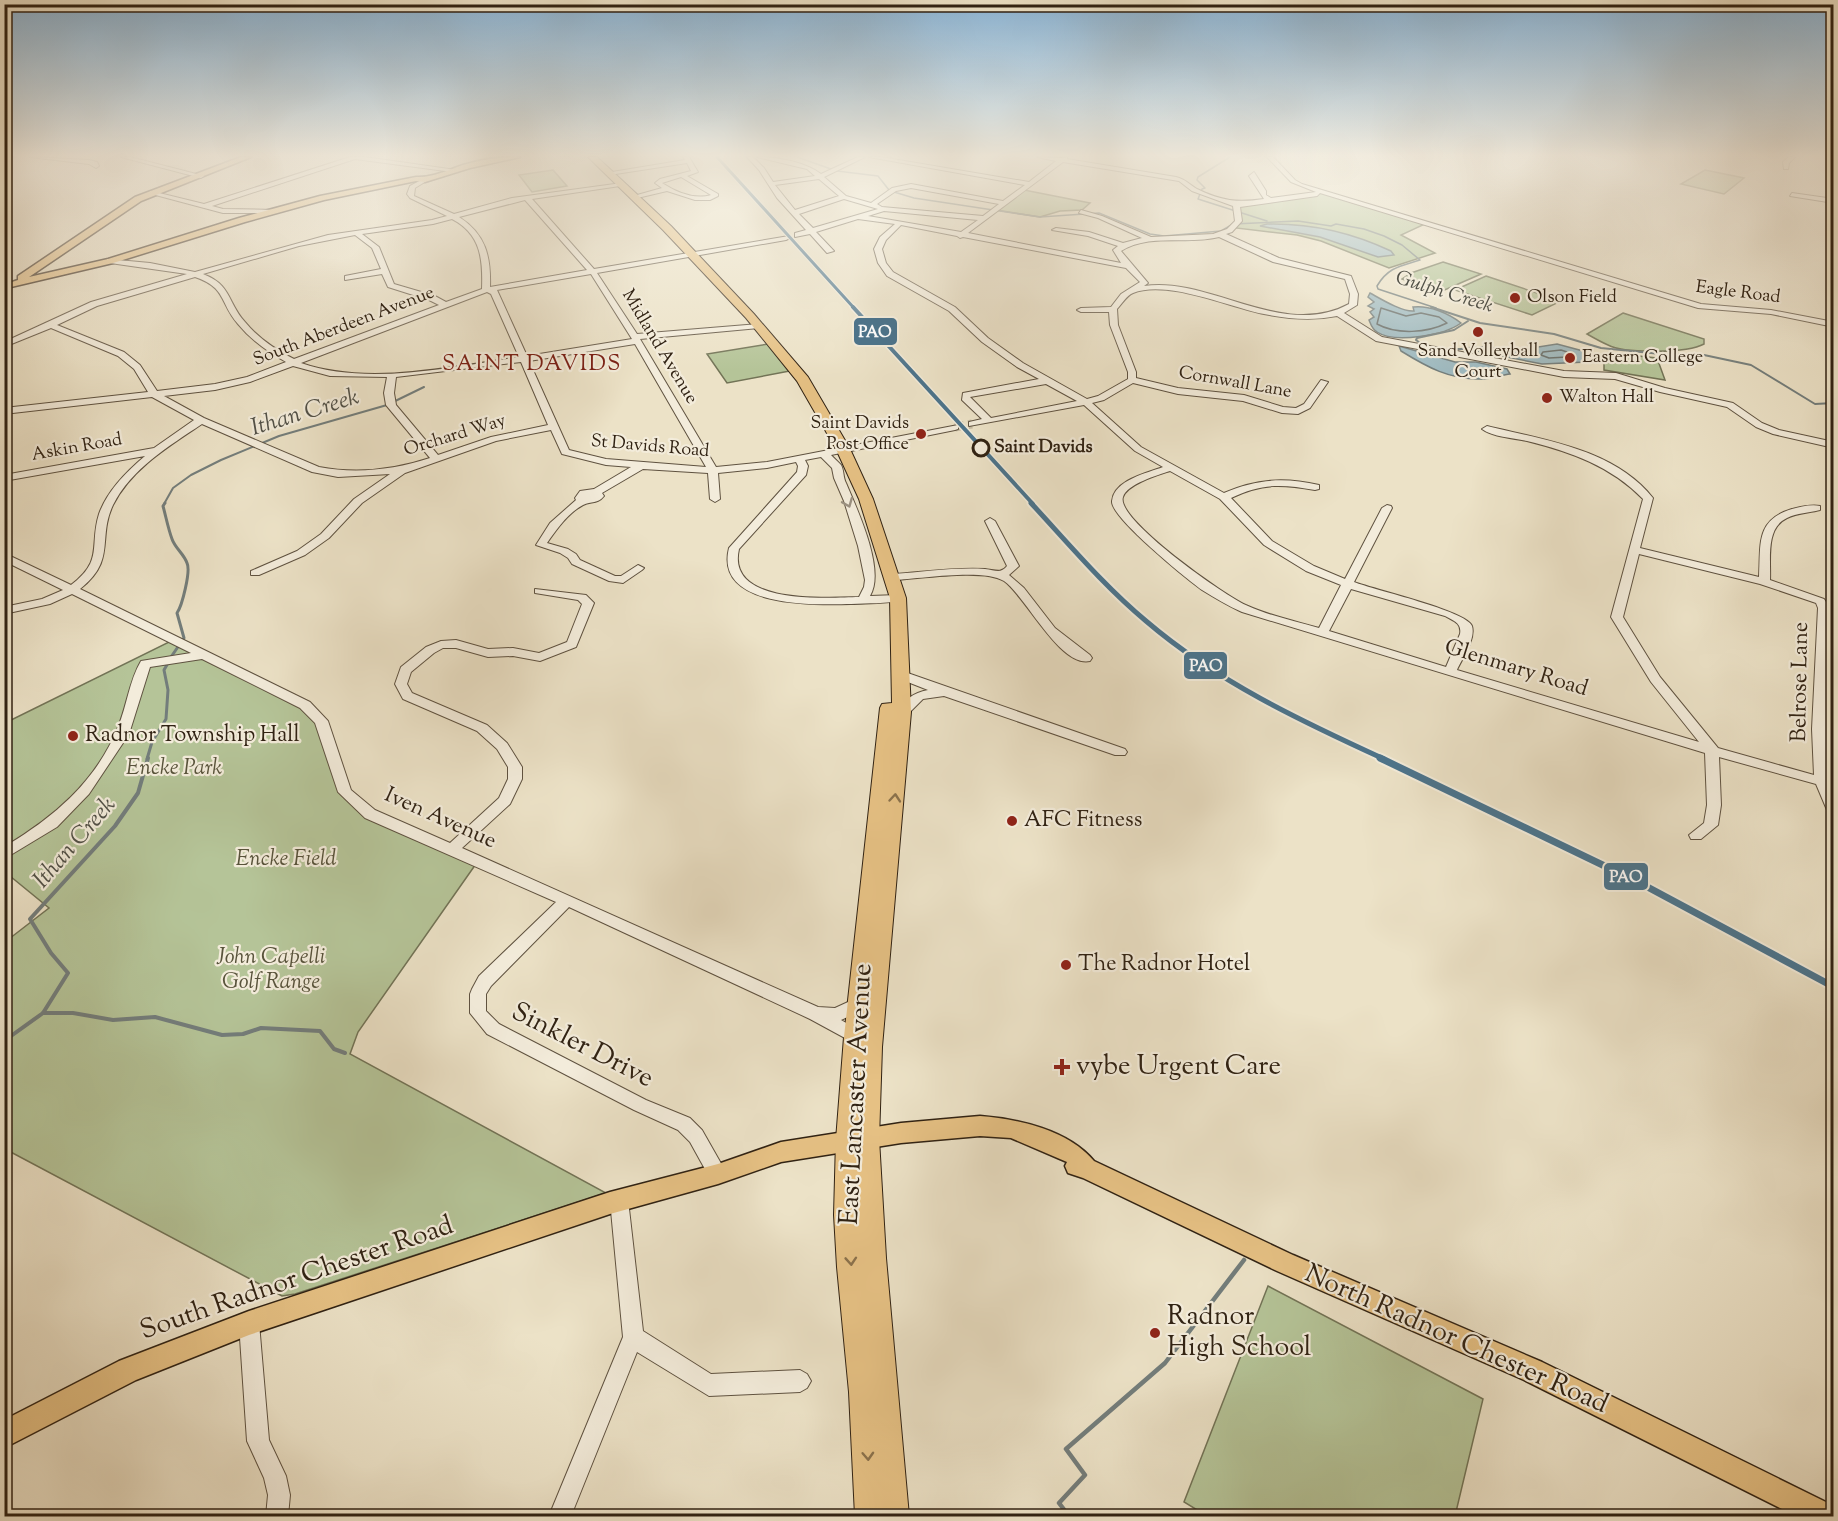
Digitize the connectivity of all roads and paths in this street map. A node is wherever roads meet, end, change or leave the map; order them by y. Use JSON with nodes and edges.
{"nodes":[{"id":1,"x":95,"y":228,"type":"edge"},
{"id":2,"x":219,"y":228,"type":"edge"},
{"id":3,"x":399,"y":228,"type":"edge"},
{"id":4,"x":470,"y":228,"type":"edge"},
{"id":5,"x":554,"y":228,"type":"edge"},
{"id":6,"x":666,"y":228,"type":"edge"},
{"id":7,"x":808,"y":228,"type":"edge"},
{"id":8,"x":821,"y":228,"type":"edge"},
{"id":9,"x":894,"y":228,"type":"edge"},
{"id":10,"x":922,"y":228,"type":"edge"},
{"id":11,"x":971,"y":228,"type":"edge"},
{"id":12,"x":1124,"y":228,"type":"edge"},
{"id":13,"x":1236,"y":228,"type":"edge"},
{"id":14,"x":1440,"y":228,"type":"edge"},
{"id":15,"x":1056,"y":230,"type":"dead end"},
{"id":16,"x":811,"y":231,"type":"junction"},
{"id":17,"x":355,"y":232,"type":"junction"},
{"id":18,"x":798,"y":235,"type":"dead end"},
{"id":19,"x":1221,"y":235,"type":"junction"},
{"id":20,"x":960,"y":236,"type":"junction"},
{"id":21,"x":786,"y":238,"type":"dead end"},
{"id":22,"x":1151,"y":240,"type":"junction"},
{"id":23,"x":1122,"y":245,"type":"junction"},
{"id":24,"x":830,"y":251,"type":"dead end"},
{"id":25,"x":692,"y":254,"type":"junction"},
{"id":26,"x":110,"y":261,"type":"junction"},
{"id":27,"x":1126,"y":266,"type":"junction"},
{"id":28,"x":384,"y":271,"type":"junction"},
{"id":29,"x":593,"y":272,"type":"junction"},
{"id":30,"x":192,"y":274,"type":"junction"},
{"id":31,"x":348,"y":278,"type":"dead end"},
{"id":32,"x":1144,"y":284,"type":"junction"},
{"id":33,"x":8,"y":286,"type":"edge"},
{"id":34,"x":1155,"y":287,"type":"junction"},
{"id":35,"x":486,"y":290,"type":"junction"},
{"id":36,"x":1137,"y":290,"type":"junction"},
{"id":37,"x":446,"y":306,"type":"junction"},
{"id":38,"x":1113,"y":309,"type":"junction"},
{"id":39,"x":1081,"y":310,"type":"dead end"},
{"id":40,"x":1342,"y":316,"type":"junction"},
{"id":41,"x":755,"y":321,"type":"junction"},
{"id":42,"x":50,"y":325,"type":"junction"},
{"id":43,"x":1833,"y":325,"type":"edge"},
{"id":44,"x":723,"y":328,"type":"junction"},
{"id":45,"x":636,"y":339,"type":"junction"},
{"id":46,"x":4,"y":345,"type":"edge"},
{"id":47,"x":524,"y":360,"type":"junction"},
{"id":48,"x":295,"y":363,"type":"junction"},
{"id":49,"x":392,"y":375,"type":"junction"},
{"id":50,"x":1046,"y":381,"type":"junction"},
{"id":51,"x":1132,"y":381,"type":"junction"},
{"id":52,"x":1324,"y":382,"type":"dead end"},
{"id":53,"x":154,"y":394,"type":"junction"},
{"id":54,"x":1086,"y":402,"type":"junction"},
{"id":55,"x":4,"y":411,"type":"edge"},
{"id":56,"x":201,"y":420,"type":"junction"},
{"id":57,"x":988,"y":420,"type":"junction"},
{"id":58,"x":972,"y":424,"type":"tunnel mouth"},
{"id":59,"x":552,"y":427,"type":"junction"},
{"id":60,"x":955,"y":427,"type":"tunnel mouth"},
{"id":61,"x":1487,"y":429,"type":"dead end"},
{"id":62,"x":1833,"y":445,"type":"edge"},
{"id":63,"x":843,"y":448,"type":"junction"},
{"id":64,"x":156,"y":451,"type":"junction"},
{"id":65,"x":823,"y":453,"type":"junction"},
{"id":66,"x":435,"y":458,"type":"junction"},
{"id":67,"x":799,"y":459,"type":"junction"},
{"id":68,"x":640,"y":466,"type":"junction"},
{"id":69,"x":1172,"y":467,"type":"junction"},
{"id":70,"x":403,"y":470,"type":"junction"},
{"id":71,"x":713,"y":470,"type":"junction"},
{"id":72,"x":4,"y":478,"type":"edge"},
{"id":73,"x":1315,"y":487,"type":"dead end"},
{"id":74,"x":1224,"y":496,"type":"junction"},
{"id":75,"x":714,"y":499,"type":"dead end"},
{"id":76,"x":1387,"y":508,"type":"dead end"},
{"id":77,"x":1816,"y":508,"type":"dead end"},
{"id":78,"x":990,"y":521,"type":"dead end"},
{"id":79,"x":1636,"y":550,"type":"junction"},
{"id":80,"x":4,"y":556,"type":"edge"},
{"id":81,"x":638,"y":568,"type":"dead end"},
{"id":82,"x":255,"y":573,"type":"dead end"},
{"id":83,"x":1000,"y":575,"type":"junction"},
{"id":84,"x":893,"y":577,"type":"junction"},
{"id":85,"x":1764,"y":582,"type":"junction"},
{"id":86,"x":1346,"y":585,"type":"junction"},
{"id":87,"x":73,"y":589,"type":"junction"},
{"id":88,"x":539,"y":591,"type":"dead end"},
{"id":89,"x":898,"y":598,"type":"junction"},
{"id":90,"x":863,"y":599,"type":"junction"},
{"id":91,"x":4,"y":611,"type":"edge"},
{"id":92,"x":1322,"y":633,"type":"junction"},
{"id":93,"x":203,"y":655,"type":"junction"},
{"id":94,"x":1086,"y":658,"type":"dead end"},
{"id":95,"x":1450,"y":671,"type":"junction"},
{"id":96,"x":899,"y":674,"type":"junction"},
{"id":97,"x":950,"y":694,"type":"junction"},
{"id":98,"x":902,"y":712,"type":"junction"},
{"id":99,"x":1712,"y":749,"type":"junction"},
{"id":100,"x":1120,"y":752,"type":"dead end"},
{"id":101,"x":1827,"y":783,"type":"edge"},
{"id":102,"x":1833,"y":810,"type":"edge"},
{"id":103,"x":1696,"y":835,"type":"dead end"},
{"id":104,"x":452,"y":849,"type":"junction"},
{"id":105,"x":4,"y":855,"type":"edge"},
{"id":106,"x":567,"y":900,"type":"junction"},
{"id":107,"x":859,"y":1004,"type":"junction"},
{"id":108,"x":816,"y":1014,"type":"junction"},
{"id":109,"x":856,"y":1037,"type":"junction"},
{"id":110,"x":858,"y":1139,"type":"junction"},
{"id":111,"x":718,"y":1174,"type":"junction"},
{"id":112,"x":619,"y":1200,"type":"junction"},
{"id":113,"x":249,"y":1323,"type":"junction"},
{"id":114,"x":633,"y":1337,"type":"junction"},
{"id":115,"x":800,"y":1381,"type":"dead end"},
{"id":116,"x":4,"y":1435,"type":"edge"},
{"id":117,"x":278,"y":1516,"type":"edge"},
{"id":118,"x":560,"y":1516,"type":"edge"},
{"id":119,"x":871,"y":1516,"type":"edge"},
{"id":120,"x":893,"y":1516,"type":"edge"},
{"id":121,"x":1824,"y":1516,"type":"edge"}],
"edges":[{"from":1,"to":33,"type":"main road"},
{"from":2,"to":26,"type":"main road"},
{"from":3,"to":17,"type":"street"},
{"from":4,"to":35,"type":"street"},
{"from":5,"to":29,"type":"street","name":"Midland Avenue"},
{"from":6,"to":25,"type":"highway","name":"East Lancaster Avenue"},
{"from":7,"to":16,"type":"street"},
{"from":8,"to":16,"type":"street"},
{"from":9,"to":50,"type":"street"},
{"from":10,"to":20,"type":"street"},
{"from":11,"to":20,"type":"street"},
{"from":12,"to":22,"type":"street"},
{"from":13,"to":19,"type":"street"},
{"from":14,"to":43,"type":"street","name":"Eagle Road"},
{"from":15,"to":23,"type":"street"},
{"from":16,"to":18,"type":"street"},
{"from":16,"to":24,"type":"street"},
{"from":17,"to":28,"type":"street"},
{"from":17,"to":30,"type":"street"},
{"from":19,"to":22,"type":"street"},
{"from":19,"to":40,"type":"street"},
{"from":20,"to":27,"type":"street"},
{"from":21,"to":25,"type":"street","name":"South Aberdeen Avenue"},
{"from":22,"to":23,"type":"street"},
{"from":23,"to":27,"type":"street"},
{"from":25,"to":29,"type":"street","name":"South Aberdeen Avenue"},
{"from":25,"to":41,"type":"highway","name":"East Lancaster Avenue"},
{"from":26,"to":30,"type":"street"},
{"from":26,"to":33,"type":"main road"},
{"from":27,"to":32,"type":"street"},
{"from":28,"to":31,"type":"street"},
{"from":28,"to":37,"type":"street"},
{"from":29,"to":35,"type":"street","name":"South Aberdeen Avenue"},
{"from":29,"to":45,"type":"street","name":"Midland Avenue"},
{"from":30,"to":42,"type":"street"},
{"from":30,"to":48,"type":"street"},
{"from":32,"to":34,"type":"street"},
{"from":32,"to":36,"type":"street"},
{"from":34,"to":36,"type":"street"},
{"from":34,"to":40,"type":"street"},
{"from":35,"to":37,"type":"street","name":"South Aberdeen Avenue"},
{"from":35,"to":47,"type":"street","name":"St Davids Road"},
{"from":36,"to":38,"type":"street"},
{"from":37,"to":48,"type":"street","name":"South Aberdeen Avenue"},
{"from":38,"to":39,"type":"street"},
{"from":38,"to":51,"type":"street"},
{"from":40,"to":62,"type":"street"},
{"from":41,"to":44,"type":"street"},
{"from":41,"to":44,"type":"street"},
{"from":41,"to":63,"type":"highway","name":"East Lancaster Avenue"},
{"from":42,"to":46,"type":"street"},
{"from":42,"to":53,"type":"street","name":"Orchard Way"},
{"from":44,"to":45,"type":"street"},
{"from":45,"to":47,"type":"street"},
{"from":45,"to":71,"type":"street","name":"Midland Avenue"},
{"from":47,"to":49,"type":"street"},
{"from":47,"to":59,"type":"street","name":"St Davids Road"},
{"from":48,"to":49,"type":"street"},
{"from":48,"to":53,"type":"street","name":"South Aberdeen Avenue"},
{"from":49,"to":66,"type":"street"},
{"from":50,"to":54,"type":"street"},
{"from":50,"to":57,"type":"street"},
{"from":51,"to":52,"type":"street","name":"Cornwall Lane"},
{"from":51,"to":54,"type":"street"},
{"from":53,"to":55,"type":"street","name":"South Aberdeen Avenue"},
{"from":53,"to":56,"type":"street","name":"Orchard Way"},
{"from":54,"to":57,"type":"street"},
{"from":54,"to":69,"type":"street"},
{"from":56,"to":64,"type":"street"},
{"from":56,"to":70,"type":"street","name":"Orchard Way"},
{"from":57,"to":58,"type":"street"},
{"from":59,"to":66,"type":"street","name":"Orchard Way"},
{"from":59,"to":68,"type":"street","name":"St Davids Road"},
{"from":60,"to":63,"type":"street","name":"St Davids Road"},
{"from":61,"to":79,"type":"street"},
{"from":63,"to":65,"type":"street","name":"St Davids Road"},
{"from":63,"to":84,"type":"highway","name":"East Lancaster Avenue"},
{"from":64,"to":72,"type":"street","name":"Askin Road"},
{"from":64,"to":87,"type":"street"},
{"from":65,"to":67,"type":"street","name":"St Davids Road"},
{"from":65,"to":90,"type":"street","one_way":true},
{"from":66,"to":70,"type":"street","name":"Orchard Way"},
{"from":67,"to":71,"type":"street","name":"St Davids Road"},
{"from":67,"to":90,"type":"street"},
{"from":68,"to":71,"type":"street","name":"St Davids Road"},
{"from":68,"to":81,"type":"street"},
{"from":69,"to":74,"type":"street"},
{"from":69,"to":92,"type":"street","name":"Glenmary Road"},
{"from":70,"to":82,"type":"street"},
{"from":71,"to":75,"type":"street","name":"Midland Avenue"},
{"from":73,"to":74,"type":"street"},
{"from":74,"to":86,"type":"street"},
{"from":76,"to":86,"type":"street"},
{"from":77,"to":85,"type":"street"},
{"from":78,"to":83,"type":"street"},
{"from":79,"to":85,"type":"street","name":"Belrose Lane"},
{"from":79,"to":99,"type":"street"},
{"from":80,"to":87,"type":"street","name":"Iven Avenue"},
{"from":83,"to":84,"type":"street"},
{"from":83,"to":94,"type":"street"},
{"from":84,"to":89,"type":"highway","name":"East Lancaster Avenue"},
{"from":85,"to":101,"type":"street","name":"Belrose Lane"},
{"from":86,"to":92,"type":"street"},
{"from":86,"to":95,"type":"street"},
{"from":87,"to":91,"type":"street"},
{"from":87,"to":93,"type":"street","name":"Iven Avenue"},
{"from":88,"to":104,"type":"street"},
{"from":89,"to":90,"type":"street"},
{"from":89,"to":96,"type":"highway","name":"East Lancaster Avenue"},
{"from":92,"to":95,"type":"street","name":"Glenmary Road"},
{"from":93,"to":104,"type":"street","name":"Iven Avenue"},
{"from":93,"to":105,"type":"street"},
{"from":95,"to":99,"type":"street","name":"Glenmary Road"},
{"from":96,"to":97,"type":"street"},
{"from":96,"to":98,"type":"highway","name":"East Lancaster Avenue"},
{"from":96,"to":107,"type":"highway","name":"East Lancaster Avenue"},
{"from":97,"to":98,"type":"street"},
{"from":97,"to":100,"type":"street"},
{"from":110,"to":98,"type":"highway","name":"East Lancaster Avenue","one_way":true},
{"from":99,"to":101,"type":"street","name":"Glenmary Road"},
{"from":99,"to":103,"type":"street"},
{"from":101,"to":102,"type":"street","name":"Belrose Lane"},
{"from":104,"to":106,"type":"street","name":"Iven Avenue"},
{"from":106,"to":108,"type":"street","name":"Iven Avenue"},
{"from":106,"to":111,"type":"street","name":"Sinkler Drive"},
{"from":107,"to":108,"type":"street"},
{"from":107,"to":109,"type":"highway","name":"East Lancaster Avenue"},
{"from":108,"to":109,"type":"street","name":"Iven Avenue"},
{"from":109,"to":110,"type":"highway","name":"East Lancaster Avenue"},
{"from":110,"to":111,"type":"main road","name":"North Radnor Chester Road"},
{"from":110,"to":119,"type":"highway","name":"East Lancaster Avenue","one_way":true},
{"from":110,"to":120,"type":"highway","name":"East Lancaster Avenue"},
{"from":110,"to":121,"type":"main road","name":"North Radnor Chester Road"},
{"from":111,"to":112,"type":"main road","name":"North Radnor Chester Road"},
{"from":112,"to":113,"type":"main road","name":"South Radnor Chester Road"},
{"from":112,"to":114,"type":"street"},
{"from":113,"to":116,"type":"main road","name":"South Radnor Chester Road"},
{"from":113,"to":117,"type":"street"},
{"from":114,"to":115,"type":"street"},
{"from":114,"to":118,"type":"street"}]}
